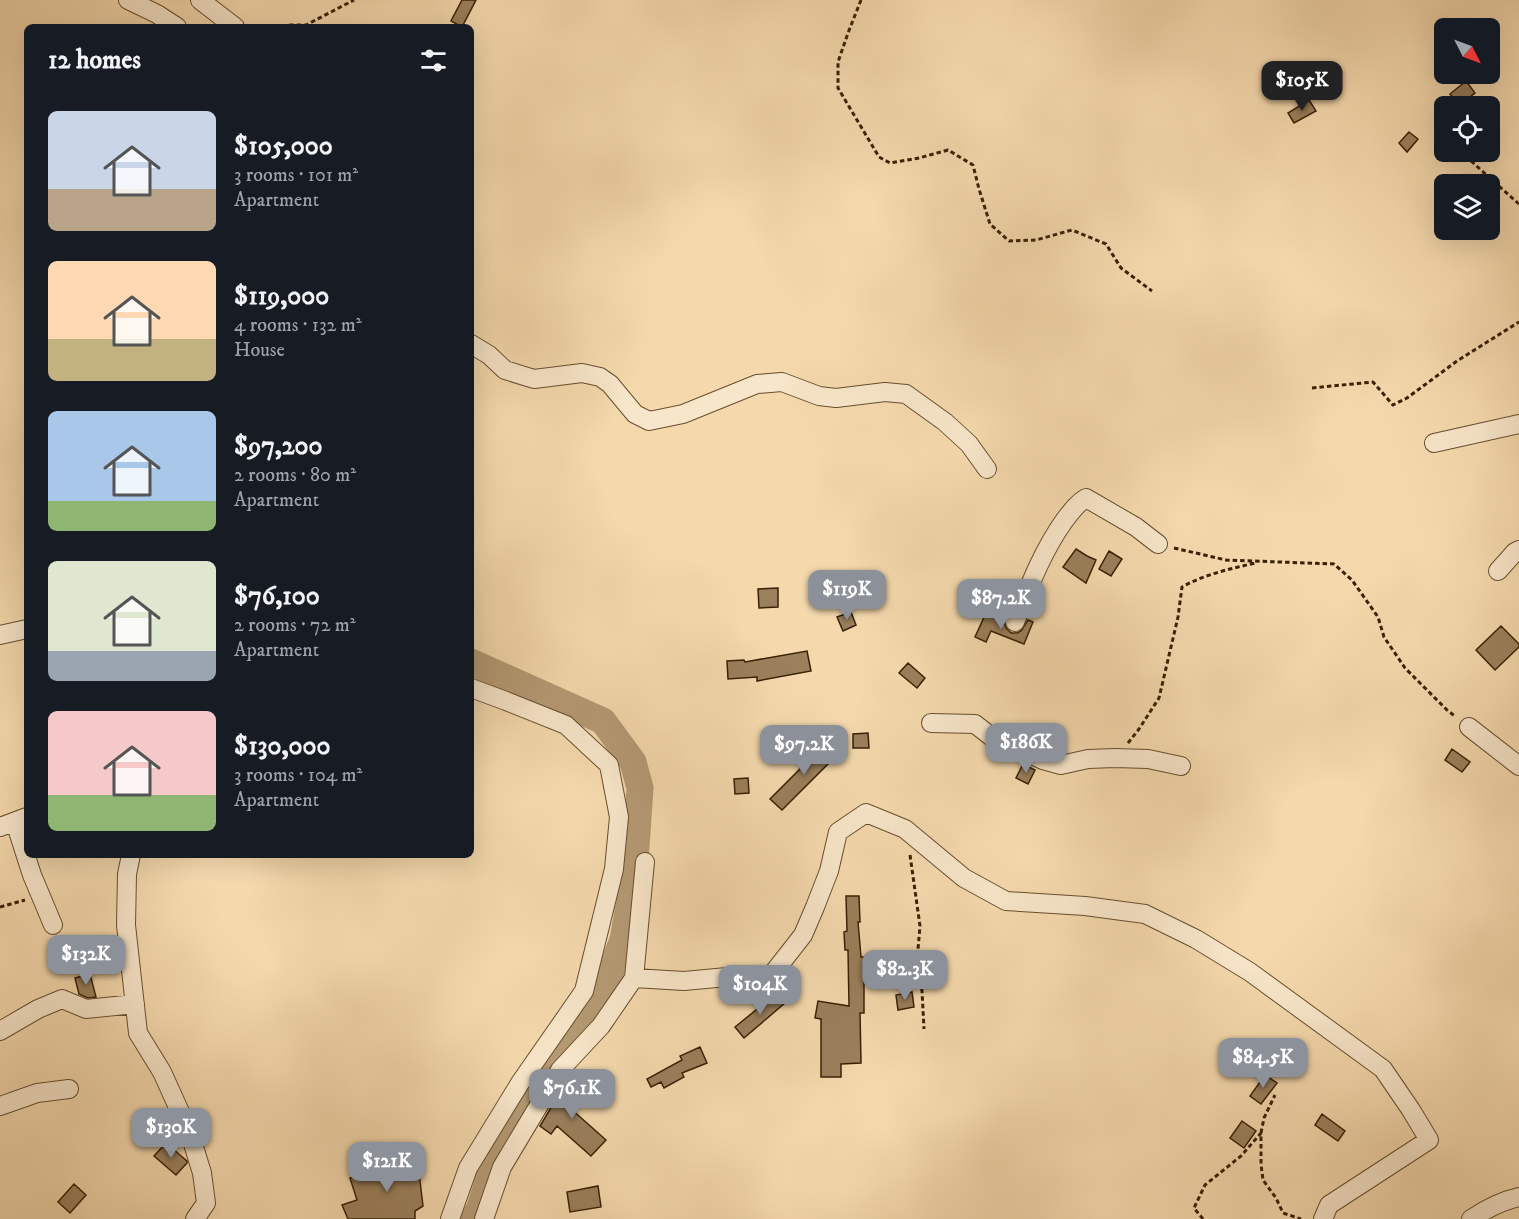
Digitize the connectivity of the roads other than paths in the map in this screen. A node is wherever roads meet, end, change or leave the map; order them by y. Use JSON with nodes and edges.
{"nodes":[{"id":1,"x":128,"y":0,"type":"edge"},
{"id":2,"x":200,"y":0,"type":"edge"},
{"id":3,"x":172,"y":24,"type":"edge"},
{"id":4,"x":231,"y":24,"type":"edge"},
{"id":5,"x":474,"y":346,"type":"edge"},
{"id":6,"x":1519,"y":424,"type":"edge"},
{"id":7,"x":1434,"y":443,"type":"dead end"},
{"id":8,"x":987,"y":469,"type":"dead end"},
{"id":9,"x":1158,"y":544,"type":"road end"},
{"id":10,"x":1519,"y":550,"type":"edge"},
{"id":11,"x":1498,"y":571,"type":"dead end"},
{"id":12,"x":1015,"y":622,"type":"dead end"},
{"id":13,"x":24,"y":630,"type":"edge"},
{"id":14,"x":0,"y":635,"type":"edge"},
{"id":15,"x":474,"y":689,"type":"edge"},
{"id":16,"x":931,"y":723,"type":"dead end"},
{"id":17,"x":1469,"y":727,"type":"road end"},
{"id":18,"x":1181,"y":766,"type":"dead end"},
{"id":19,"x":1519,"y":766,"type":"edge"},
{"id":20,"x":14,"y":822,"type":"edge"},
{"id":21,"x":24,"y":851,"type":"edge"},
{"id":22,"x":26,"y":858,"type":"edge"},
{"id":23,"x":130,"y":858,"type":"edge"},
{"id":24,"x":645,"y":862,"type":"dead end"},
{"id":25,"x":53,"y":925,"type":"dead end"},
{"id":26,"x":634,"y":978,"type":"junction"},
{"id":27,"x":135,"y":1004,"type":"junction"},
{"id":28,"x":0,"y":1031,"type":"edge"},
{"id":29,"x":69,"y":1089,"type":"dead end"},
{"id":30,"x":0,"y":1106,"type":"edge"},
{"id":31,"x":1519,"y":1197,"type":"edge"},
{"id":32,"x":195,"y":1219,"type":"edge"},
{"id":33,"x":450,"y":1219,"type":"edge"},
{"id":34,"x":484,"y":1219,"type":"edge"},
{"id":35,"x":1323,"y":1219,"type":"edge"},
{"id":36,"x":1471,"y":1219,"type":"edge"}],
"edges":[{"from":1,"to":3,"type":"street"},
{"from":2,"to":4,"type":"street"},
{"from":5,"to":8,"type":"street"},
{"from":6,"to":7,"type":"street"},
{"from":9,"to":12,"type":"street"},
{"from":10,"to":11,"type":"street"},
{"from":13,"to":14,"type":"street"},
{"from":15,"to":33,"type":"street"},
{"from":16,"to":18,"type":"street"},
{"from":17,"to":19,"type":"street"},
{"from":20,"to":21,"type":"street"},
{"from":22,"to":25,"type":"street"},
{"from":23,"to":27,"type":"street"},
{"from":24,"to":26,"type":"street"},
{"from":26,"to":34,"type":"street"},
{"from":26,"to":35,"type":"street"},
{"from":27,"to":28,"type":"street"},
{"from":27,"to":32,"type":"street"},
{"from":29,"to":30,"type":"street"},
{"from":31,"to":36,"type":"street"}]}
